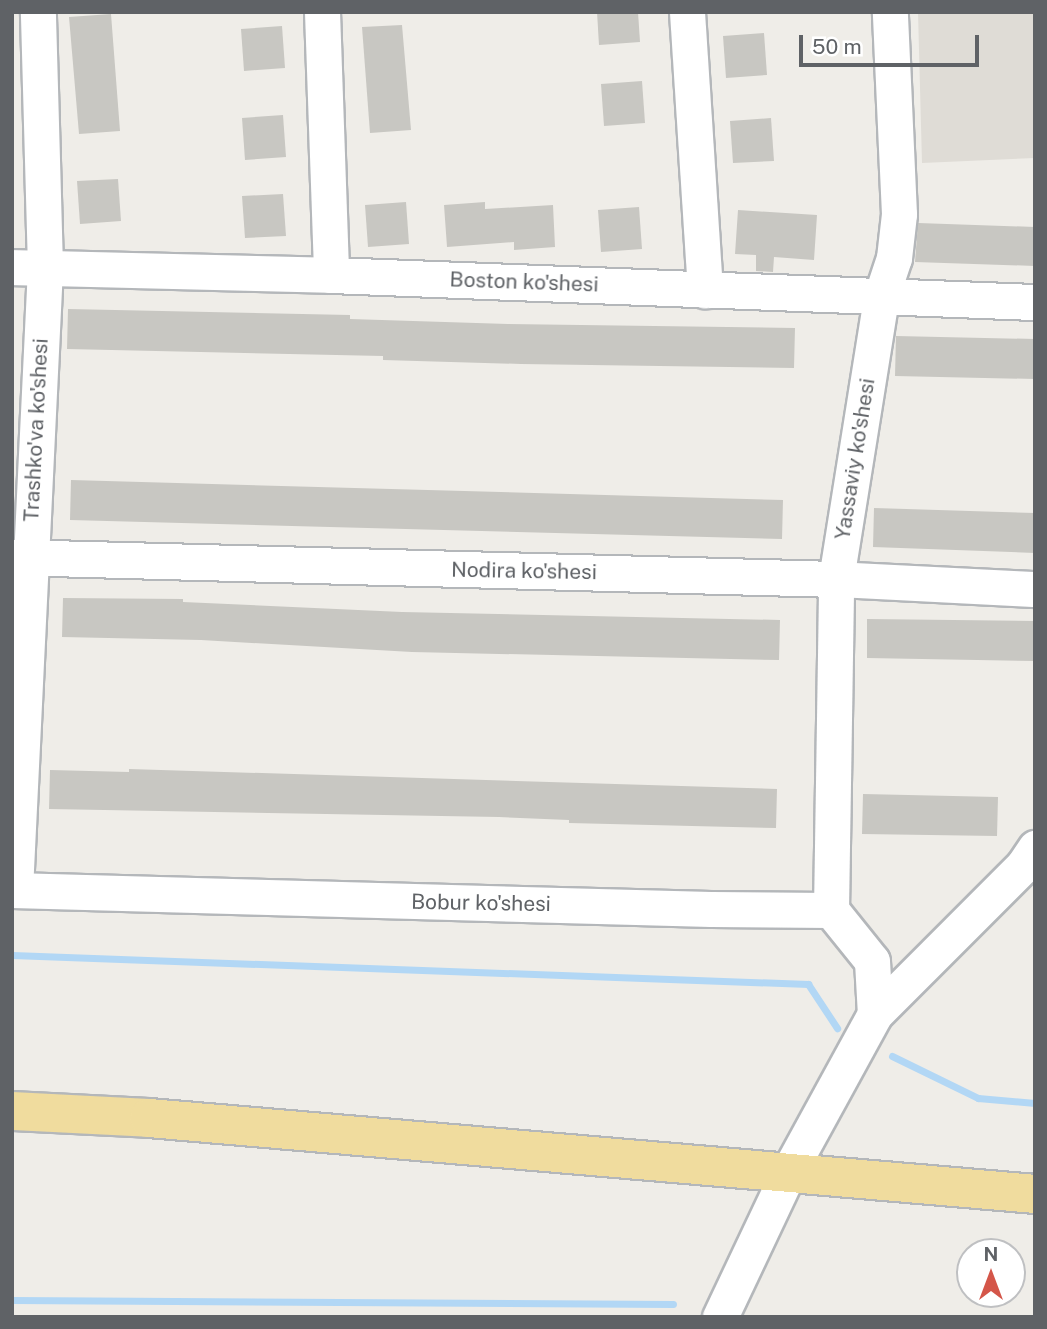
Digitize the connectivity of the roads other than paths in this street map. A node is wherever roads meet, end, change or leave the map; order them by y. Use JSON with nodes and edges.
{"nodes":[{"id":1,"x":38,"y":12,"type":"edge"},
{"id":2,"x":322,"y":12,"type":"edge"},
{"id":3,"x":687,"y":12,"type":"edge"},
{"id":4,"x":890,"y":12,"type":"edge"},
{"id":5,"x":29,"y":267,"type":"edge"},
{"id":6,"x":331,"y":275,"type":"junction"},
{"id":7,"x":705,"y":290,"type":"junction"},
{"id":8,"x":881,"y":297,"type":"junction"},
{"id":9,"x":1035,"y":302,"type":"edge"},
{"id":10,"x":21,"y":558,"type":"edge"},
{"id":11,"x":836,"y":579,"type":"junction"},
{"id":12,"x":1035,"y":589,"type":"edge"},
{"id":13,"x":1035,"y":848,"type":"edge"},
{"id":14,"x":13,"y":890,"type":"edge"},
{"id":15,"x":831,"y":910,"type":"junction"},
{"id":16,"x":875,"y":1014,"type":"junction"},
{"id":17,"x":12,"y":1111,"type":"edge"},
{"id":18,"x":789,"y":1171,"type":"junction"},
{"id":19,"x":1035,"y":1194,"type":"edge"},
{"id":20,"x":720,"y":1317,"type":"edge"}],
"edges":[{"from":1,"to":5,"type":"street","name":"Trashko'va ko'shesi"},
{"from":2,"to":6,"type":"street"},
{"from":3,"to":7,"type":"street"},
{"from":4,"to":8,"type":"street","name":"Yassaviy ko'shesi"},
{"from":5,"to":6,"type":"street","name":"Boston ko'shesi"},
{"from":5,"to":10,"type":"street","name":"Trashko'va ko'shesi"},
{"from":6,"to":7,"type":"street","name":"Boston ko'shesi"},
{"from":7,"to":8,"type":"street","name":"Boston ko'shesi"},
{"from":8,"to":9,"type":"street","name":"Boston ko'shesi"},
{"from":8,"to":11,"type":"street","name":"Yassaviy ko'shesi"},
{"from":10,"to":11,"type":"street","name":"Nodira ko'shesi"},
{"from":10,"to":14,"type":"street","name":"Trashko'va ko'shesi"},
{"from":11,"to":12,"type":"street","name":"Nodira ko'shesi"},
{"from":11,"to":15,"type":"street","name":"Yassaviy ko'shesi"},
{"from":13,"to":16,"type":"street"},
{"from":14,"to":15,"type":"street","name":"Bobur ko'shesi"},
{"from":15,"to":16,"type":"street"},
{"from":16,"to":18,"type":"street"},
{"from":17,"to":18,"type":"highway"},
{"from":18,"to":19,"type":"highway"},
{"from":18,"to":20,"type":"street"}]}
